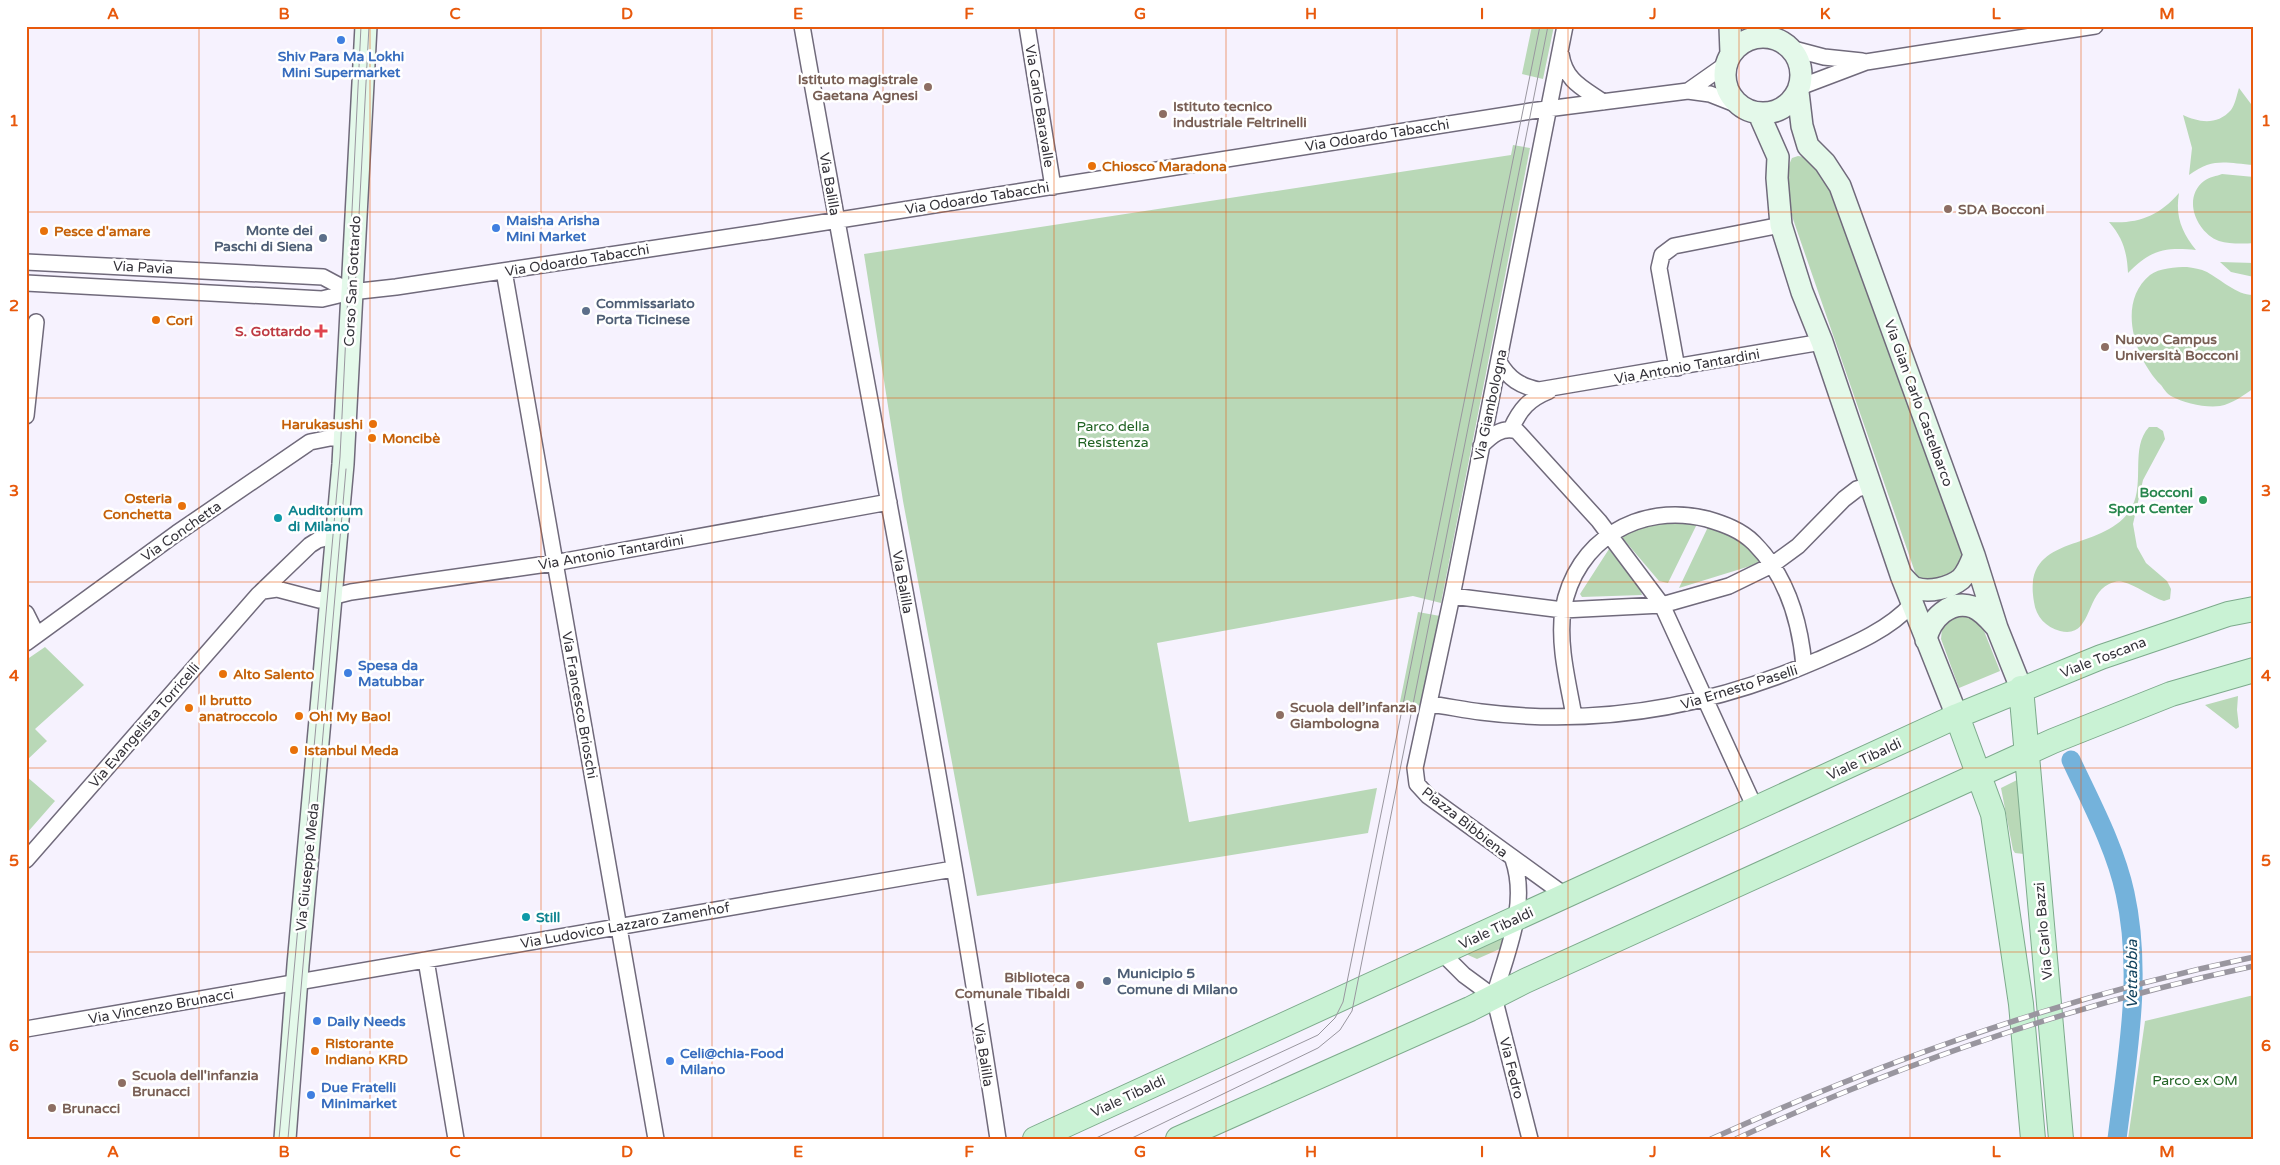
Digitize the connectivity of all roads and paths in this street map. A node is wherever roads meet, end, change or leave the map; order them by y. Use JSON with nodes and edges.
{"nodes":[{"id":1,"x":366,"y":26,"type":"edge"},
{"id":2,"x":802,"y":26,"type":"edge"},
{"id":3,"x":1027,"y":26,"type":"edge"},
{"id":4,"x":1565,"y":26,"type":"edge"},
{"id":5,"x":1730,"y":26,"type":"edge"},
{"id":6,"x":2095,"y":26,"type":"edge"},
{"id":7,"x":2091,"y":27,"type":"edge"},
{"id":8,"x":1777,"y":38,"type":"edge"},
{"id":9,"x":1560,"y":53,"type":"junction"},
{"id":10,"x":1728,"y":59,"type":"junction"},
{"id":11,"x":1866,"y":62,"type":"junction"},
{"id":12,"x":1799,"y":89,"type":"junction"},
{"id":13,"x":1688,"y":91,"type":"junction"},
{"id":14,"x":1603,"y":102,"type":"junction"},
{"id":15,"x":1738,"y":105,"type":"junction"},
{"id":16,"x":1549,"y":108,"type":"junction"},
{"id":17,"x":1759,"y":114,"type":"junction"},
{"id":18,"x":1808,"y":146,"type":"junction"},
{"id":19,"x":1778,"y":157,"type":"junction"},
{"id":20,"x":1053,"y":186,"type":"junction"},
{"id":21,"x":836,"y":220,"type":"junction"},
{"id":22,"x":1781,"y":225,"type":"junction"},
{"id":23,"x":26,"y":262,"type":"edge"},
{"id":24,"x":504,"y":271,"type":"junction"},
{"id":25,"x":259,"y":273,"type":"junction"},
{"id":26,"x":26,"y":283,"type":"edge"},
{"id":27,"x":351,"y":292,"type":"junction"},
{"id":28,"x":258,"y":296,"type":"junction"},
{"id":29,"x":36,"y":322,"type":"dead end"},
{"id":30,"x":1822,"y":342,"type":"junction"},
{"id":31,"x":1499,"y":362,"type":"junction"},
{"id":32,"x":1677,"y":368,"type":"junction"},
{"id":33,"x":1552,"y":389,"type":"junction"},
{"id":34,"x":26,"y":416,"type":"edge"},
{"id":35,"x":1511,"y":429,"type":"junction"},
{"id":36,"x":344,"y":438,"type":"junction"},
{"id":37,"x":1481,"y":446,"type":"junction"},
{"id":38,"x":1870,"y":484,"type":"junction"},
{"id":39,"x":889,"y":502,"type":"junction"},
{"id":40,"x":1608,"y":534,"type":"junction"},
{"id":41,"x":337,"y":535,"type":"junction"},
{"id":42,"x":1974,"y":555,"type":"junction"},
{"id":43,"x":554,"y":563,"type":"junction"},
{"id":44,"x":1772,"y":565,"type":"junction"},
{"id":45,"x":1901,"y":575,"type":"junction"},
{"id":46,"x":263,"y":591,"type":"junction"},
{"id":47,"x":332,"y":596,"type":"junction"},
{"id":48,"x":1452,"y":596,"type":"junction"},
{"id":49,"x":1912,"y":604,"type":"junction"},
{"id":50,"x":1662,"y":605,"type":"junction"},
{"id":51,"x":2254,"y":609,"type":"edge"},
{"id":52,"x":1563,"y":610,"type":"junction"},
{"id":53,"x":26,"y":613,"type":"edge"},
{"id":54,"x":1997,"y":628,"type":"junction"},
{"id":55,"x":32,"y":639,"type":"edge"},
{"id":56,"x":1926,"y":640,"type":"junction"},
{"id":57,"x":1804,"y":666,"type":"junction"},
{"id":58,"x":2254,"y":670,"type":"edge"},
{"id":59,"x":2021,"y":688,"type":"junction"},
{"id":60,"x":1706,"y":699,"type":"junction"},
{"id":61,"x":1429,"y":704,"type":"junction"},
{"id":62,"x":1574,"y":716,"type":"junction"},
{"id":63,"x":1957,"y":716,"type":"junction"},
{"id":64,"x":2024,"y":723,"type":"joint"},
{"id":65,"x":2027,"y":753,"type":"junction"},
{"id":66,"x":1978,"y":775,"type":"junction"},
{"id":67,"x":1417,"y":784,"type":"joint"},
{"id":68,"x":1756,"y":810,"type":"junction"},
{"id":69,"x":1997,"y":843,"type":"junction"},
{"id":70,"x":2036,"y":854,"type":"junction"},
{"id":71,"x":1512,"y":859,"type":"junction"},
{"id":72,"x":26,"y":860,"type":"edge"},
{"id":73,"x":953,"y":869,"type":"junction"},
{"id":74,"x":1566,"y":896,"type":"junction"},
{"id":75,"x":1516,"y":919,"type":"junction"},
{"id":76,"x":619,"y":926,"type":"junction"},
{"id":77,"x":1442,"y":953,"type":"junction"},
{"id":78,"x":426,"y":960,"type":"junction"},
{"id":79,"x":297,"y":982,"type":"junction"},
{"id":80,"x":1494,"y":997,"type":"junction"},
{"id":81,"x":26,"y":1029,"type":"edge"},
{"id":82,"x":285,"y":1139,"type":"edge"},
{"id":83,"x":456,"y":1139,"type":"edge"},
{"id":84,"x":656,"y":1139,"type":"edge"},
{"id":85,"x":998,"y":1139,"type":"edge"},
{"id":86,"x":1035,"y":1139,"type":"edge"},
{"id":87,"x":1178,"y":1139,"type":"edge"},
{"id":88,"x":1530,"y":1139,"type":"edge"},
{"id":89,"x":2033,"y":1139,"type":"edge"},
{"id":90,"x":2061,"y":1139,"type":"edge"}],
"edges":[{"from":1,"to":27,"type":"main road","name":"Corso San Gottardo"},
{"from":2,"to":21,"type":"street","name":"Via Balilla"},
{"from":3,"to":20,"type":"street","name":"Via Carlo Baravalle"},
{"from":4,"to":9,"type":"street","name":"Via Giambologna"},
{"from":5,"to":10,"type":"main road"},
{"from":6,"to":7,"type":"street"},
{"from":7,"to":11,"type":"street"},
{"from":8,"to":10,"type":"main road"},
{"from":8,"to":11,"type":"street"},
{"from":8,"to":12,"type":"main road"},
{"from":9,"to":14,"type":"street"},
{"from":9,"to":16,"type":"street","name":"Via Giambologna"},
{"from":10,"to":13,"type":"street","name":"Via Odoardo Tabacchi"},
{"from":10,"to":15,"type":"main road"},
{"from":11,"to":12,"type":"street"},
{"from":12,"to":17,"type":"main road"},
{"from":12,"to":18,"type":"main road","name":"Via Gian Carlo Castelbarco"},
{"from":13,"to":14,"type":"street","name":"Via Odoardo Tabacchi"},
{"from":13,"to":15,"type":"street","name":"Via Odoardo Tabacchi"},
{"from":14,"to":16,"type":"street","name":"Via Odoardo Tabacchi"},
{"from":15,"to":17,"type":"main road"},
{"from":16,"to":20,"type":"street","name":"Via Odoardo Tabacchi"},
{"from":16,"to":31,"type":"street","name":"Via Giambologna"},
{"from":17,"to":19,"type":"main road"},
{"from":18,"to":19,"type":"main road"},
{"from":18,"to":42,"type":"main road","name":"Via Gian Carlo Castelbarco"},
{"from":19,"to":22,"type":"main road"},
{"from":20,"to":21,"type":"street","name":"Via Odoardo Tabacchi"},
{"from":21,"to":24,"type":"street","name":"Via Odoardo Tabacchi"},
{"from":21,"to":39,"type":"street","name":"Via Balilla"},
{"from":22,"to":30,"type":"main road"},
{"from":22,"to":32,"type":"street"},
{"from":23,"to":25,"type":"street","name":"Via Pavia"},
{"from":24,"to":27,"type":"street","name":"Via Odoardo Tabacchi"},
{"from":24,"to":43,"type":"street","name":"Via Francesco Brioschi"},
{"from":25,"to":27,"type":"street","name":"Via Pavia"},
{"from":25,"to":28,"type":"street"},
{"from":26,"to":28,"type":"street","name":"Via Pavia"},
{"from":27,"to":28,"type":"street","name":"Via Pavia"},
{"from":27,"to":36,"type":"main road","name":"Corso San Gottardo"},
{"from":29,"to":34,"type":"street"},
{"from":30,"to":32,"type":"street","name":"Via Antonio Tantardini"},
{"from":30,"to":38,"type":"main road"},
{"from":31,"to":33,"type":"street","name":"Via Antonio Tantardini"},
{"from":31,"to":37,"type":"street","name":"Via Giambologna"},
{"from":32,"to":33,"type":"street","name":"Via Antonio Tantardini"},
{"from":33,"to":35,"type":"street","name":"Via Antonio Tantardini"},
{"from":35,"to":37,"type":"street"},
{"from":35,"to":40,"type":"street"},
{"from":36,"to":41,"type":"main road","name":"Corso San Gottardo"},
{"from":36,"to":55,"type":"street","name":"Via Conchetta"},
{"from":37,"to":48,"type":"street","name":"Via Giambologna"},
{"from":38,"to":44,"type":"street"},
{"from":38,"to":45,"type":"main road"},
{"from":39,"to":43,"type":"street","name":"Via Antonio Tantardini"},
{"from":39,"to":73,"type":"street","name":"Via Balilla"},
{"from":40,"to":44,"type":"street"},
{"from":40,"to":50,"type":"street"},
{"from":40,"to":52,"type":"street"},
{"from":41,"to":46,"type":"street","name":"Via Evangelista Torricelli"},
{"from":41,"to":47,"type":"main road","name":"Via Giuseppe Meda"},
{"from":42,"to":45,"type":"main road"},
{"from":42,"to":54,"type":"main road","name":"Via Gian Carlo Castelbarco"},
{"from":43,"to":47,"type":"street","name":"Via Antonio Tantardini"},
{"from":43,"to":76,"type":"street","name":"Via Francesco Brioschi"},
{"from":44,"to":50,"type":"street"},
{"from":44,"to":57,"type":"street"},
{"from":45,"to":49,"type":"main road"},
{"from":46,"to":47,"type":"street","name":"Via Antonio Tantardini"},
{"from":46,"to":72,"type":"street","name":"Via Evangelista Torricelli"},
{"from":47,"to":79,"type":"main road","name":"Via Giuseppe Meda"},
{"from":48,"to":52,"type":"street"},
{"from":48,"to":61,"type":"street","name":"Via Giambologna"},
{"from":49,"to":56,"type":"main road"},
{"from":49,"to":57,"type":"street","name":"Via Ernesto Paselli"},
{"from":50,"to":52,"type":"street"},
{"from":50,"to":60,"type":"street"},
{"from":51,"to":59,"type":"main road","name":"Viale Toscana"},
{"from":52,"to":62,"type":"street"},
{"from":53,"to":55,"type":"street"},
{"from":54,"to":56,"type":"main road"},
{"from":54,"to":59,"type":"main road","name":"Via Gian Carlo Castelbarco"},
{"from":56,"to":63,"type":"main road"},
{"from":57,"to":60,"type":"street","name":"Via Ernesto Paselli"},
{"from":58,"to":65,"type":"main road"},
{"from":59,"to":63,"type":"main road","name":"Viale Toscana"},
{"from":59,"to":64,"type":"main road","name":"Via Gian Carlo Castelbarco"},
{"from":60,"to":62,"type":"street","name":"Via Ernesto Paselli"},
{"from":60,"to":68,"type":"street"},
{"from":61,"to":62,"type":"street","name":"Via Ernesto Paselli"},
{"from":61,"to":67,"type":"street","name":"Via Giambologna"},
{"from":63,"to":66,"type":"main road"},
{"from":63,"to":68,"type":"main road","name":"Viale Tibaldi"},
{"from":64,"to":65,"type":"main road","name":"Via Carlo Bazzi"},
{"from":65,"to":66,"type":"main road"},
{"from":65,"to":70,"type":"main road","name":"Via Carlo Bazzi"},
{"from":66,"to":69,"type":"main road"},
{"from":66,"to":80,"type":"main road"},
{"from":67,"to":71,"type":"street","name":"Piazza Bibbiena"},
{"from":68,"to":74,"type":"main road","name":"Viale Tibaldi"},
{"from":69,"to":70,"type":"main road"},
{"from":69,"to":89,"type":"main road"},
{"from":70,"to":90,"type":"main road","name":"Via Carlo Bazzi"},
{"from":71,"to":74,"type":"street","name":"Piazza Bibbiena"},
{"from":71,"to":75,"type":"street","name":"Piazza Bibbiena"},
{"from":73,"to":76,"type":"street","name":"Via Ludovico Lazzaro Zamenhof"},
{"from":73,"to":85,"type":"street","name":"Via Balilla"},
{"from":74,"to":75,"type":"main road","name":"Viale Tibaldi"},
{"from":75,"to":77,"type":"main road","name":"Viale Tibaldi"},
{"from":75,"to":80,"type":"street","name":"Piazza Bibbiena"},
{"from":76,"to":78,"type":"street","name":"Via Ludovico Lazzaro Zamenhof"},
{"from":76,"to":84,"type":"street","name":"Via Francesco Brioschi"},
{"from":77,"to":80,"type":"street"},
{"from":77,"to":86,"type":"main road","name":"Viale Tibaldi"},
{"from":78,"to":79,"type":"street","name":"Via Ludovico Lazzaro Zamenhof"},
{"from":78,"to":83,"type":"street"},
{"from":79,"to":81,"type":"street","name":"Via Vincenzo Brunacci"},
{"from":79,"to":82,"type":"main road","name":"Via Giuseppe Meda"},
{"from":80,"to":87,"type":"main road"},
{"from":80,"to":88,"type":"street","name":"Via Fedro"}]}
